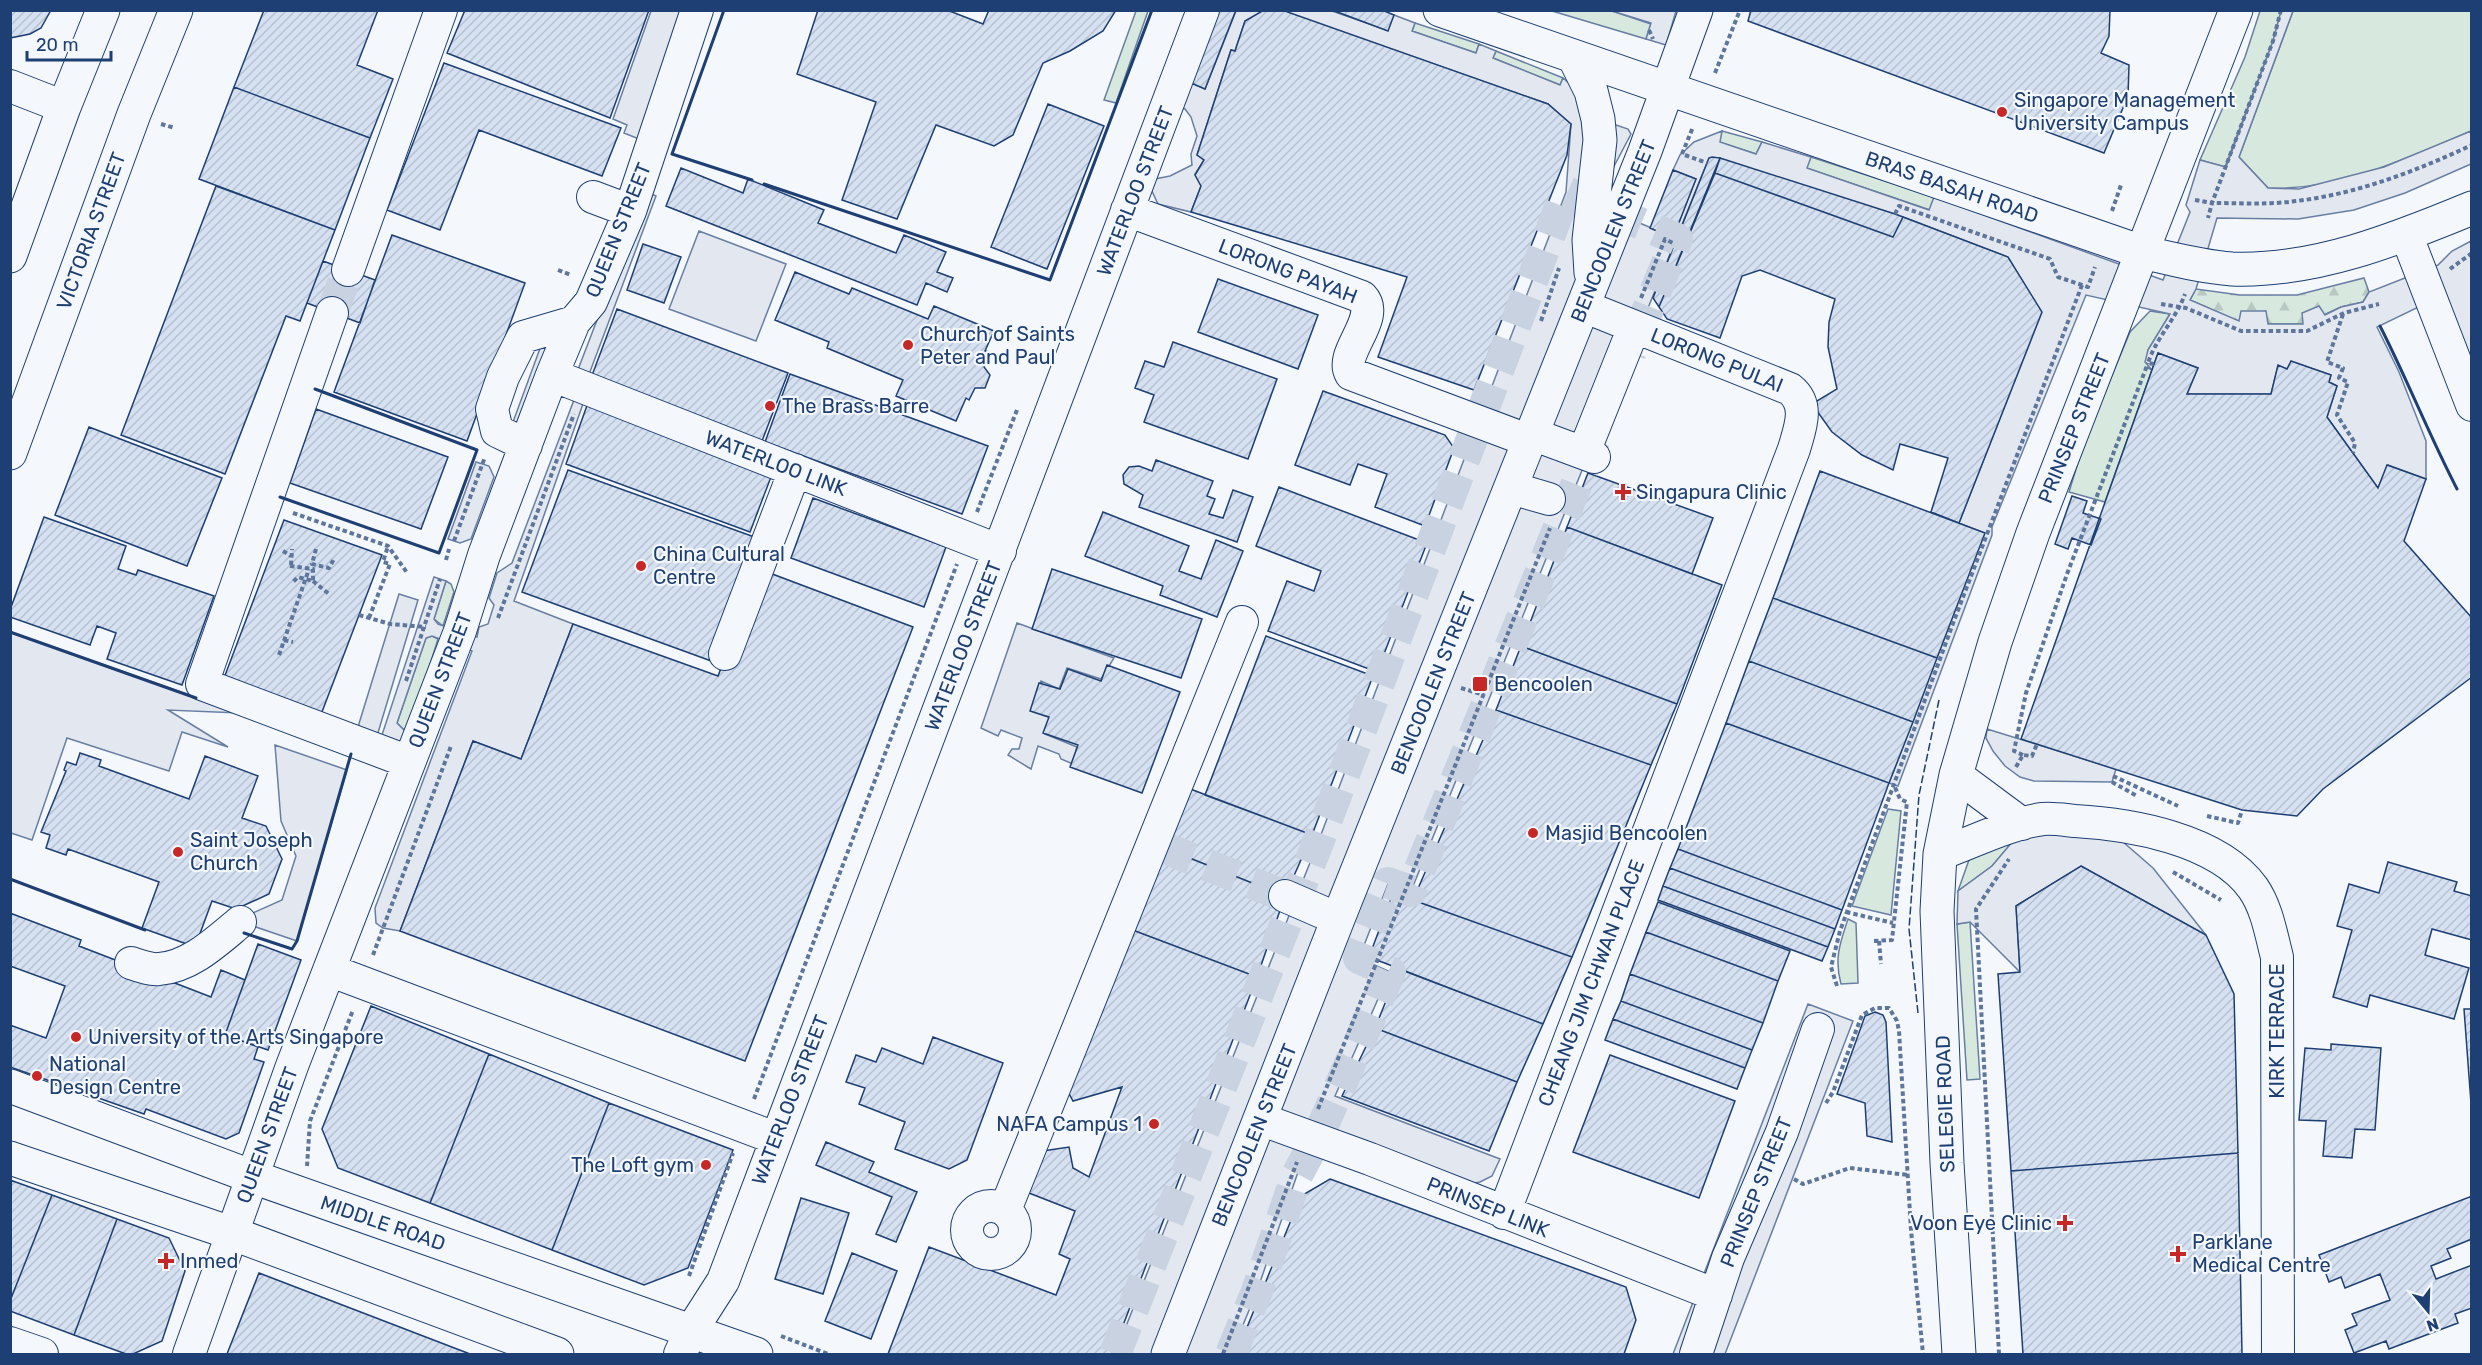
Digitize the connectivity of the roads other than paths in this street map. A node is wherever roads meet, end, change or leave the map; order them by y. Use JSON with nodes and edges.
{"nodes":[{"id":1,"x":103,"y":10,"type":"edge"},
{"id":2,"x":176,"y":10,"type":"edge"},
{"id":3,"x":441,"y":10,"type":"edge"},
{"id":4,"x":697,"y":10,"type":"edge"},
{"id":5,"x":1203,"y":10,"type":"edge"},
{"id":6,"x":1440,"y":10,"type":"edge"},
{"id":7,"x":1696,"y":10,"type":"edge"},
{"id":8,"x":2236,"y":10,"type":"edge"},
{"id":9,"x":1575,"y":59,"type":"junction"},
{"id":10,"x":10,"y":86,"type":"edge"},
{"id":11,"x":1667,"y":90,"type":"junction"},
{"id":12,"x":64,"y":107,"type":"junction"},
{"id":13,"x":593,"y":197,"type":"dead end"},
{"id":14,"x":2472,"y":208,"type":"edge"},
{"id":15,"x":1127,"y":210,"type":"junction"},
{"id":16,"x":630,"y":211,"type":"junction"},
{"id":17,"x":2406,"y":234,"type":"junction"},
{"id":18,"x":2142,"y":252,"type":"junction"},
{"id":19,"x":10,"y":256,"type":"edge"},
{"id":20,"x":348,"y":270,"type":"tunnel mouth"},
{"id":21,"x":1587,"y":296,"type":"junction"},
{"id":22,"x":332,"y":313,"type":"tunnel mouth"},
{"id":23,"x":574,"y":322,"type":"junction"},
{"id":24,"x":1629,"y":334,"type":"junction"},
{"id":25,"x":552,"y":375,"type":"junction"},
{"id":26,"x":2472,"y":405,"type":"edge"},
{"id":27,"x":1531,"y":437,"type":"junction"},
{"id":28,"x":526,"y":445,"type":"junction"},
{"id":29,"x":1794,"y":449,"type":"joint"},
{"id":30,"x":10,"y":453,"type":"edge"},
{"id":31,"x":795,"y":470,"type":"junction"},
{"id":32,"x":1511,"y":488,"type":"junction"},
{"id":33,"x":1550,"y":511,"type":"road end"},
{"id":34,"x":1000,"y":551,"type":"junction"},
{"id":35,"x":1242,"y":622,"type":"dead end"},
{"id":36,"x":725,"y":654,"type":"dead end"},
{"id":37,"x":409,"y":762,"type":"junction"},
{"id":38,"x":1956,"y":775,"type":"junction"},
{"id":39,"x":2019,"y":836,"type":"junction"},
{"id":40,"x":1940,"y":854,"type":"junction"},
{"id":41,"x":1285,"y":896,"type":"tunnel mouth"},
{"id":42,"x":1338,"y":919,"type":"junction"},
{"id":43,"x":240,"y":922,"type":"dead end"},
{"id":44,"x":131,"y":963,"type":"dead end"},
{"id":45,"x":329,"y":970,"type":"junction"},
{"id":46,"x":1818,"y":1029,"type":"dead end"},
{"id":47,"x":10,"y":1086,"type":"edge"},
{"id":48,"x":1260,"y":1119,"type":"junction"},
{"id":49,"x":775,"y":1138,"type":"junction"},
{"id":50,"x":10,"y":1158,"type":"edge"},
{"id":51,"x":253,"y":1177,"type":"junction"},
{"id":52,"x":1005,"y":1210,"type":"dead end"},
{"id":53,"x":1504,"y":1214,"type":"junction"},
{"id":54,"x":231,"y":1233,"type":"junction"},
{"id":55,"x":1716,"y":1294,"type":"junction"},
{"id":56,"x":10,"y":1343,"type":"edge"},
{"id":57,"x":765,"y":1344,"type":"edge"},
{"id":58,"x":701,"y":1345,"type":"edge"},
{"id":59,"x":42,"y":1354,"type":"edge"},
{"id":60,"x":189,"y":1354,"type":"edge"},
{"id":61,"x":557,"y":1354,"type":"edge"},
{"id":62,"x":1168,"y":1354,"type":"edge"},
{"id":63,"x":1696,"y":1354,"type":"edge"},
{"id":64,"x":1959,"y":1354,"type":"edge"},
{"id":65,"x":2278,"y":1354,"type":"edge"}],
"edges":[{"from":1,"to":12,"type":"main road"},
{"from":2,"to":30,"type":"main road","name":"VICTORIA STREET"},
{"from":3,"to":20,"type":"street"},
{"from":4,"to":16,"type":"street","name":"QUEEN STREET"},
{"from":5,"to":15,"type":"street","name":"WATERLOO STREET"},
{"from":6,"to":9,"type":"main road","name":"BRAS BASAH ROAD"},
{"from":7,"to":11,"type":"main road","name":"BENCOOLEN STREET"},
{"from":8,"to":18,"type":"main road","name":"PRINSEP STREET"},
{"from":9,"to":11,"type":"main road","name":"BRAS BASAH ROAD"},
{"from":9,"to":21,"type":"main road"},
{"from":10,"to":12,"type":"street"},
{"from":11,"to":18,"type":"main road","name":"BRAS BASAH ROAD"},
{"from":11,"to":21,"type":"main road","name":"BENCOOLEN STREET"},
{"from":12,"to":19,"type":"main road"},
{"from":13,"to":16,"type":"street"},
{"from":14,"to":17,"type":"main road","name":"BRAS BASAH ROAD"},
{"from":15,"to":27,"type":"street","name":"LORONG PAYAH"},
{"from":15,"to":34,"type":"street","name":"WATERLOO STREET"},
{"from":16,"to":23,"type":"street","name":"QUEEN STREET"},
{"from":17,"to":18,"type":"main road","name":"BRAS BASAH ROAD"},
{"from":17,"to":26,"type":"street"},
{"from":18,"to":38,"type":"main road","name":"PRINSEP STREET"},
{"from":21,"to":24,"type":"street","name":"LORONG PULAI"},
{"from":21,"to":27,"type":"main road","name":"BENCOOLEN STREET"},
{"from":22,"to":37,"type":"street"},
{"from":23,"to":25,"type":"street","name":"QUEEN STREET"},
{"from":23,"to":28,"type":"street"},
{"from":24,"to":27,"type":"street"},
{"from":24,"to":29,"type":"street","name":"LORONG PULAI"},
{"from":25,"to":28,"type":"street","name":"QUEEN STREET"},
{"from":25,"to":31,"type":"street","name":"WATERLOO LINK"},
{"from":27,"to":32,"type":"main road","name":"BENCOOLEN STREET"},
{"from":28,"to":37,"type":"street","name":"QUEEN STREET"},
{"from":29,"to":53,"type":"street","name":"CHEANG JIM CHWAN PLACE"},
{"from":31,"to":34,"type":"street","name":"WATERLOO LINK"},
{"from":31,"to":36,"type":"street"},
{"from":32,"to":33,"type":"street"},
{"from":32,"to":42,"type":"main road","name":"BENCOOLEN STREET"},
{"from":34,"to":49,"type":"street","name":"WATERLOO STREET"},
{"from":35,"to":52,"type":"street"},
{"from":37,"to":45,"type":"street","name":"QUEEN STREET"},
{"from":38,"to":39,"type":"street"},
{"from":38,"to":40,"type":"main road","name":"PRINSEP STREET"},
{"from":39,"to":40,"type":"street","name":"KIRK TERRACE"},
{"from":39,"to":65,"type":"street","name":"KIRK TERRACE"},
{"from":40,"to":64,"type":"main road","name":"SELEGIE ROAD"},
{"from":41,"to":42,"type":"street"},
{"from":42,"to":48,"type":"main road","name":"BENCOOLEN STREET"},
{"from":43,"to":44,"type":"street"},
{"from":45,"to":49,"type":"street"},
{"from":45,"to":51,"type":"street","name":"QUEEN STREET"},
{"from":46,"to":55,"type":"street","name":"PRINSEP STREET"},
{"from":47,"to":51,"type":"main road","name":"MIDDLE ROAD"},
{"from":48,"to":53,"type":"street","name":"PRINSEP LINK"},
{"from":48,"to":62,"type":"main road","name":"BENCOOLEN STREET"},
{"from":49,"to":58,"type":"street","name":"WATERLOO STREET"},
{"from":50,"to":54,"type":"main road"},
{"from":51,"to":54,"type":"street","name":"QUEEN STREET"},
{"from":51,"to":58,"type":"main road","name":"MIDDLE ROAD"},
{"from":53,"to":55,"type":"street","name":"PRINSEP LINK"},
{"from":54,"to":60,"type":"street","name":"QUEEN STREET"},
{"from":54,"to":61,"type":"main road"},
{"from":55,"to":63,"type":"street","name":"PRINSEP STREET"},
{"from":56,"to":59,"type":"street"},
{"from":57,"to":58,"type":"main road","name":"MIDDLE ROAD"}]}
